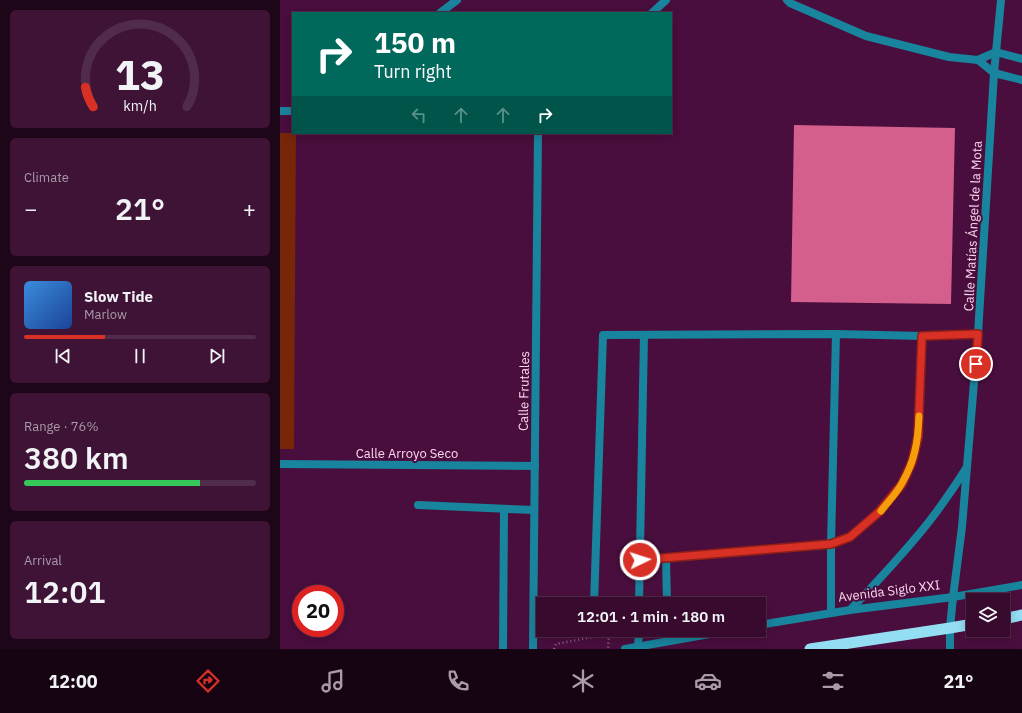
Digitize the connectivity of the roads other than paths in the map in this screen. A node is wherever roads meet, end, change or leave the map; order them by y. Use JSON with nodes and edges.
{"nodes":[{"id":1,"x":457,"y":0,"type":"edge"},
{"id":2,"x":666,"y":0,"type":"edge"},
{"id":3,"x":787,"y":0,"type":"edge"},
{"id":4,"x":1001,"y":0,"type":"edge"},
{"id":5,"x":441,"y":12,"type":"edge"},
{"id":6,"x":653,"y":12,"type":"edge"},
{"id":7,"x":996,"y":52,"type":"junction"},
{"id":8,"x":1022,"y":59,"type":"edge"},
{"id":9,"x":978,"y":60,"type":"junction"},
{"id":10,"x":994,"y":73,"type":"junction"},
{"id":11,"x":1022,"y":80,"type":"edge"},
{"id":12,"x":280,"y":111,"type":"edge"},
{"id":13,"x":292,"y":111,"type":"edge"},
{"id":14,"x":538,"y":134,"type":"edge"},
{"id":15,"x":836,"y":334,"type":"junction"},
{"id":16,"x":978,"y":334,"type":"junction"},
{"id":17,"x":644,"y":335,"type":"junction"},
{"id":18,"x":922,"y":336,"type":"junction"},
{"id":19,"x":280,"y":464,"type":"edge"},
{"id":20,"x":535,"y":466,"type":"junction"},
{"id":21,"x":967,"y":467,"type":"junction"},
{"id":22,"x":418,"y":505,"type":"dead end"},
{"id":23,"x":504,"y":509,"type":"junction"},
{"id":24,"x":534,"y":510,"type":"junction"},
{"id":25,"x":831,"y":544,"type":"junction"},
{"id":26,"x":666,"y":558,"type":"junction"},
{"id":27,"x":640,"y":560,"type":"junction"},
{"id":28,"x":1022,"y":585,"type":"edge"},
{"id":29,"x":594,"y":597,"type":"edge"},
{"id":30,"x":639,"y":597,"type":"edge"},
{"id":31,"x":668,"y":597,"type":"edge"},
{"id":32,"x":953,"y":597,"type":"junction"},
{"id":33,"x":850,"y":610,"type":"junction"},
{"id":34,"x":831,"y":613,"type":"junction"},
{"id":35,"x":1022,"y":615,"type":"edge"},
{"id":36,"x":1010,"y":618,"type":"edge"},
{"id":37,"x":766,"y":624,"type":"edge"},
{"id":38,"x":966,"y":625,"type":"edge"},
{"id":39,"x":950,"y":628,"type":"junction"},
{"id":40,"x":639,"y":637,"type":"edge"},
{"id":41,"x":668,"y":637,"type":"edge"},
{"id":42,"x":691,"y":637,"type":"edge"},
{"id":43,"x":668,"y":641,"type":"junction"},
{"id":44,"x":638,"y":647,"type":"junction"},
{"id":45,"x":503,"y":649,"type":"edge"},
{"id":46,"x":533,"y":649,"type":"edge"},
{"id":47,"x":625,"y":649,"type":"edge"},
{"id":48,"x":810,"y":649,"type":"edge"},
{"id":49,"x":950,"y":649,"type":"edge"}],
"edges":[{"from":1,"to":5,"type":"street"},
{"from":2,"to":6,"type":"street"},
{"from":3,"to":9,"type":"street"},
{"from":4,"to":7,"type":"street","name":"Calle Matías Ángel de la Mota"},
{"from":7,"to":8,"type":"street"},
{"from":7,"to":9,"type":"street"},
{"from":7,"to":10,"type":"street","name":"Calle Matías Ángel de la Mota"},
{"from":9,"to":10,"type":"street"},
{"from":10,"to":11,"type":"street"},
{"from":10,"to":16,"type":"street","name":"Calle Matías Ángel de la Mota"},
{"from":12,"to":13,"type":"street"},
{"from":14,"to":20,"type":"street","name":"Calle Frutales"},
{"from":15,"to":17,"type":"street"},
{"from":15,"to":18,"type":"street"},
{"from":15,"to":25,"type":"street"},
{"from":16,"to":18,"type":"street"},
{"from":16,"to":21,"type":"street","name":"Calle Matías Ángel de la Mota"},
{"from":17,"to":27,"type":"street"},
{"from":17,"to":29,"type":"street"},
{"from":18,"to":25,"type":"street"},
{"from":19,"to":20,"type":"street","name":"Calle Arroyo Seco"},
{"from":20,"to":24,"type":"street","name":"Calle Frutales"},
{"from":21,"to":32,"type":"street","name":"Calle Matías Ángel de la Mota"},
{"from":21,"to":33,"type":"street"},
{"from":22,"to":23,"type":"street"},
{"from":23,"to":24,"type":"street"},
{"from":23,"to":45,"type":"street"},
{"from":24,"to":46,"type":"street","name":"Calle Frutales"},
{"from":25,"to":26,"type":"street"},
{"from":25,"to":34,"type":"street"},
{"from":26,"to":27,"type":"street"},
{"from":26,"to":31,"type":"street"},
{"from":27,"to":30,"type":"street"},
{"from":28,"to":32,"type":"street","name":"Avenida Siglo XXI"},
{"from":32,"to":33,"type":"street","name":"Avenida Siglo XXI"},
{"from":32,"to":39,"type":"street","name":"Calle Matías Ángel de la Mota"},
{"from":33,"to":34,"type":"street","name":"Avenida Siglo XXI"},
{"from":34,"to":37,"type":"street","name":"Avenida Siglo XXI"},
{"from":35,"to":36,"type":"highway"},
{"from":38,"to":39,"type":"highway"},
{"from":39,"to":48,"type":"highway"},
{"from":39,"to":49,"type":"street","name":"Calle Matías Ángel de la Mota"},
{"from":40,"to":44,"type":"street"},
{"from":41,"to":43,"type":"street"},
{"from":42,"to":43,"type":"street"},
{"from":43,"to":44,"type":"street"},
{"from":44,"to":47,"type":"street"}]}
